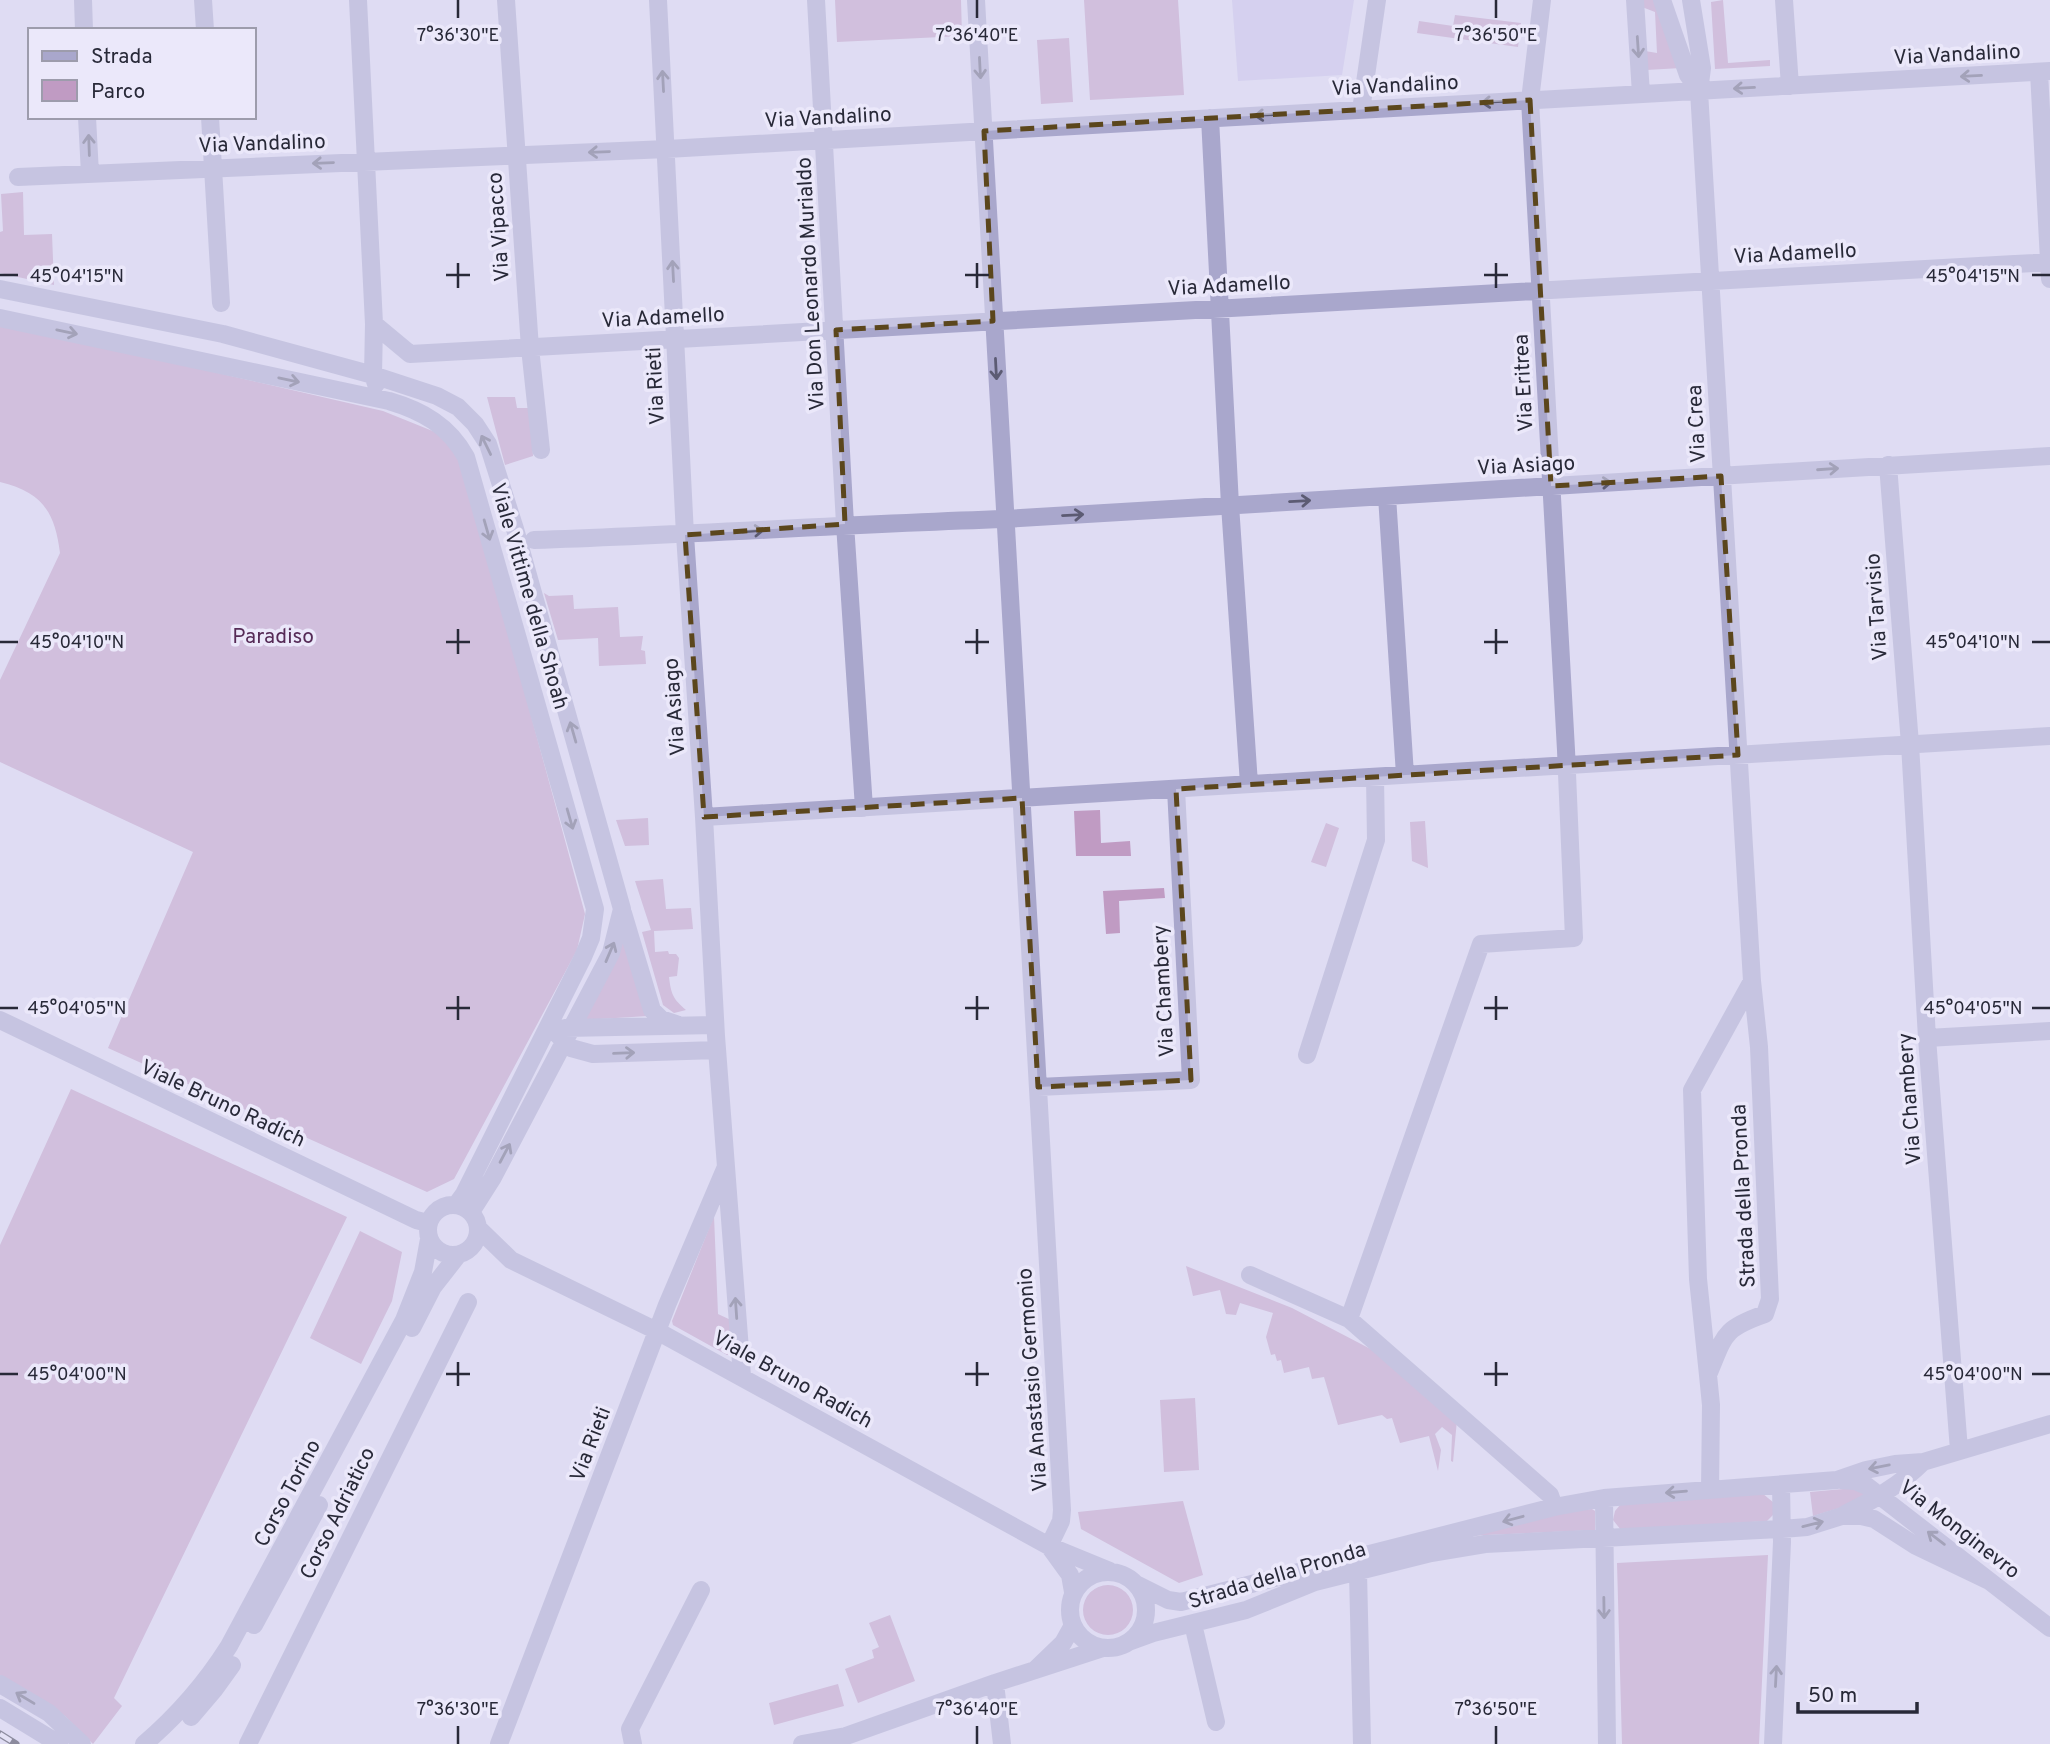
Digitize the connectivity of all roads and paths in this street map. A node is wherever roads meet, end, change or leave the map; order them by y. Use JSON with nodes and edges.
{"nodes":[{"id":1,"x":83,"y":0,"type":"edge"},
{"id":2,"x":203,"y":0,"type":"edge"},
{"id":3,"x":358,"y":0,"type":"edge"},
{"id":4,"x":506,"y":0,"type":"edge"},
{"id":5,"x":659,"y":0,"type":"edge"},
{"id":6,"x":816,"y":0,"type":"edge"},
{"id":7,"x":976,"y":0,"type":"edge"},
{"id":8,"x":1377,"y":0,"type":"edge"},
{"id":9,"x":1542,"y":0,"type":"edge"},
{"id":10,"x":1635,"y":0,"type":"edge"},
{"id":11,"x":1662,"y":0,"type":"edge"},
{"id":12,"x":1691,"y":0,"type":"edge"},
{"id":13,"x":1784,"y":0,"type":"edge"},
{"id":14,"x":84,"y":28,"type":"edge"},
{"id":15,"x":205,"y":28,"type":"edge"},
{"id":16,"x":2045,"y":71,"type":"edge"},
{"id":17,"x":1790,"y":86,"type":"junction"},
{"id":18,"x":1699,"y":91,"type":"junction"},
{"id":19,"x":1641,"y":94,"type":"junction"},
{"id":20,"x":1530,"y":100,"type":"junction"},
{"id":21,"x":1361,"y":110,"type":"junction"},
{"id":22,"x":1210,"y":118,"type":"junction"},
{"id":23,"x":88,"y":119,"type":"edge"},
{"id":24,"x":210,"y":119,"type":"edge"},
{"id":25,"x":984,"y":131,"type":"junction"},
{"id":26,"x":824,"y":140,"type":"junction"},
{"id":27,"x":667,"y":149,"type":"junction"},
{"id":28,"x":516,"y":155,"type":"junction"},
{"id":29,"x":367,"y":162,"type":"junction"},
{"id":30,"x":213,"y":168,"type":"junction"},
{"id":31,"x":90,"y":174,"type":"junction"},
{"id":32,"x":18,"y":177,"type":"dead end"},
{"id":33,"x":2050,"y":268,"type":"edge"},
{"id":34,"x":1712,"y":281,"type":"junction"},
{"id":35,"x":0,"y":289,"type":"edge"},
{"id":36,"x":1541,"y":290,"type":"junction"},
{"id":37,"x":221,"y":303,"type":"dead end"},
{"id":38,"x":1220,"y":309,"type":"junction"},
{"id":39,"x":0,"y":318,"type":"edge"},
{"id":40,"x":993,"y":321,"type":"junction"},
{"id":41,"x":374,"y":324,"type":"junction"},
{"id":42,"x":836,"y":330,"type":"junction"},
{"id":43,"x":227,"y":335,"type":"junction"},
{"id":44,"x":676,"y":339,"type":"junction"},
{"id":45,"x":530,"y":348,"type":"junction"},
{"id":46,"x":410,"y":354,"type":"junction"},
{"id":47,"x":221,"y":365,"type":"junction"},
{"id":48,"x":373,"y":376,"type":"junction"},
{"id":49,"x":410,"y":388,"type":"junction"},
{"id":50,"x":382,"y":400,"type":"junction"},
{"id":51,"x":541,"y":450,"type":"dead end"},
{"id":52,"x":2050,"y":456,"type":"edge"},
{"id":53,"x":1888,"y":465,"type":"junction"},
{"id":54,"x":1721,"y":476,"type":"junction"},
{"id":55,"x":1552,"y":486,"type":"junction"},
{"id":56,"x":1387,"y":496,"type":"junction"},
{"id":57,"x":1230,"y":505,"type":"junction"},
{"id":58,"x":1005,"y":519,"type":"junction"},
{"id":59,"x":845,"y":524,"type":"junction"},
{"id":60,"x":685,"y":535,"type":"junction"},
{"id":61,"x":534,"y":540,"type":"dead end"},
{"id":62,"x":2050,"y":736,"type":"edge"},
{"id":63,"x":1910,"y":744,"type":"junction"},
{"id":64,"x":1738,"y":755,"type":"junction"},
{"id":65,"x":1567,"y":765,"type":"junction"},
{"id":66,"x":1405,"y":775,"type":"junction"},
{"id":67,"x":1375,"y":776,"type":"junction"},
{"id":68,"x":1249,"y":784,"type":"junction"},
{"id":69,"x":1176,"y":789,"type":"junction"},
{"id":70,"x":1022,"y":798,"type":"junction"},
{"id":71,"x":864,"y":808,"type":"junction"},
{"id":72,"x":704,"y":817,"type":"junction"},
{"id":73,"x":622,"y":909,"type":"junction"},
{"id":74,"x":1752,"y":981,"type":"junction"},
{"id":75,"x":0,"y":1020,"type":"edge"},
{"id":76,"x":679,"y":1026,"type":"junction"},
{"id":77,"x":557,"y":1030,"type":"junction"},
{"id":78,"x":2050,"y":1031,"type":"edge"},
{"id":79,"x":716,"y":1037,"type":"junction"},
{"id":80,"x":1927,"y":1038,"type":"junction"},
{"id":81,"x":593,"y":1054,"type":"junction"},
{"id":82,"x":1307,"y":1055,"type":"dead end"},
{"id":83,"x":547,"y":1074,"type":"junction"},
{"id":84,"x":1038,"y":1087,"type":"junction"},
{"id":85,"x":727,"y":1163,"type":"junction"},
{"id":86,"x":469,"y":1215,"type":"junction"},
{"id":87,"x":429,"y":1231,"type":"junction"},
{"id":88,"x":462,"y":1253,"type":"junction"},
{"id":89,"x":511,"y":1261,"type":"junction"},
{"id":90,"x":1250,"y":1275,"type":"dead end"},
{"id":91,"x":468,"y":1302,"type":"dead end"},
{"id":92,"x":1349,"y":1319,"type":"junction"},
{"id":93,"x":657,"y":1331,"type":"junction"},
{"id":94,"x":1709,"y":1375,"type":"junction"},
{"id":95,"x":742,"y":1376,"type":"junction"},
{"id":96,"x":2050,"y":1424,"type":"edge"},
{"id":97,"x":1959,"y":1450,"type":"junction"},
{"id":98,"x":1923,"y":1462,"type":"junction"},
{"id":99,"x":1905,"y":1479,"type":"junction"},
{"id":100,"x":1837,"y":1480,"type":"junction"},
{"id":101,"x":1781,"y":1485,"type":"junction"},
{"id":102,"x":1710,"y":1490,"type":"junction"},
{"id":103,"x":1881,"y":1496,"type":"junction"},
{"id":104,"x":1604,"y":1498,"type":"junction"},
{"id":105,"x":1554,"y":1507,"type":"junction"},
{"id":106,"x":1906,"y":1514,"type":"junction"},
{"id":107,"x":1842,"y":1516,"type":"junction"},
{"id":108,"x":1782,"y":1529,"type":"junction"},
{"id":109,"x":1603,"y":1539,"type":"junction"},
{"id":110,"x":1049,"y":1546,"type":"junction"},
{"id":111,"x":1110,"y":1571,"type":"junction"},
{"id":112,"x":1359,"y":1572,"type":"junction"},
{"id":113,"x":1989,"y":1581,"type":"junction"},
{"id":114,"x":1138,"y":1585,"type":"junction"},
{"id":115,"x":1246,"y":1588,"type":"junction"},
{"id":116,"x":701,"y":1590,"type":"dead end"},
{"id":117,"x":1073,"y":1592,"type":"junction"},
{"id":118,"x":1246,"y":1610,"type":"junction"},
{"id":119,"x":1194,"y":1624,"type":"junction"},
{"id":120,"x":1073,"y":1625,"type":"junction"},
{"id":121,"x":2050,"y":1628,"type":"edge"},
{"id":122,"x":1131,"y":1641,"type":"junction"},
{"id":123,"x":1103,"y":1648,"type":"junction"},
{"id":124,"x":1036,"y":1669,"type":"junction"},
{"id":125,"x":995,"y":1683,"type":"junction"},
{"id":126,"x":0,"y":1684,"type":"edge"},
{"id":127,"x":0,"y":1708,"type":"edge"},
{"id":128,"x":1216,"y":1722,"type":"dead end"},
{"id":129,"x":841,"y":1740,"type":"edge"},
{"id":130,"x":151,"y":1743,"type":"edge"},
{"id":131,"x":59,"y":1744,"type":"edge"},
{"id":132,"x":82,"y":1744,"type":"edge"},
{"id":133,"x":248,"y":1744,"type":"edge"},
{"id":134,"x":499,"y":1744,"type":"edge"},
{"id":135,"x":633,"y":1744,"type":"edge"},
{"id":136,"x":802,"y":1744,"type":"edge"},
{"id":137,"x":1002,"y":1744,"type":"edge"},
{"id":138,"x":1362,"y":1744,"type":"edge"},
{"id":139,"x":1608,"y":1744,"type":"edge"},
{"id":140,"x":1773,"y":1744,"type":"edge"}],
"edges":[{"from":1,"to":14,"type":"street"},
{"from":2,"to":15,"type":"street"},
{"from":3,"to":29,"type":"street"},
{"from":4,"to":28,"type":"street","name":"Via Vipacco"},
{"from":27,"to":5,"type":"street","name":"Via Rieti","one_way":true},
{"from":6,"to":26,"type":"street","name":"Via Don Leonardo Murialdo"},
{"from":7,"to":25,"type":"street","one_way":true},
{"from":8,"to":21,"type":"street"},
{"from":9,"to":20,"type":"street","name":"Via Eritrea"},
{"from":10,"to":19,"type":"street","one_way":true},
{"from":11,"to":18,"type":"street"},
{"from":12,"to":18,"type":"street"},
{"from":13,"to":17,"type":"street"},
{"from":16,"to":17,"type":"street","name":"Via Vandalino","one_way":true},
{"from":16,"to":33,"type":"street"},
{"from":17,"to":18,"type":"street","name":"Via Vandalino","one_way":true},
{"from":18,"to":19,"type":"street","name":"Via Vandalino"},
{"from":18,"to":34,"type":"street","name":"Via Crea"},
{"from":19,"to":20,"type":"street","name":"Via Vandalino"},
{"from":20,"to":21,"type":"street","name":"Via Vandalino","one_way":true},
{"from":20,"to":36,"type":"street","name":"Via Eritrea"},
{"from":21,"to":22,"type":"street","name":"Via Vandalino","one_way":true},
{"from":22,"to":25,"type":"street","name":"Via Vandalino"},
{"from":22,"to":38,"type":"street"},
{"from":31,"to":23,"type":"street","one_way":true},
{"from":24,"to":30,"type":"street"},
{"from":25,"to":26,"type":"street","name":"Via Vandalino"},
{"from":25,"to":40,"type":"street"},
{"from":26,"to":27,"type":"street","name":"Via Vandalino"},
{"from":26,"to":42,"type":"street","name":"Via Don Leonardo Murialdo"},
{"from":27,"to":28,"type":"street","name":"Via Vandalino","one_way":true},
{"from":44,"to":27,"type":"street","name":"Via Rieti","one_way":true},
{"from":28,"to":29,"type":"street","name":"Via Vandalino"},
{"from":28,"to":45,"type":"street","name":"Via Vipacco"},
{"from":29,"to":30,"type":"street","name":"Via Vandalino","one_way":true},
{"from":29,"to":41,"type":"street"},
{"from":30,"to":31,"type":"street","name":"Via Vandalino"},
{"from":30,"to":37,"type":"street"},
{"from":31,"to":32,"type":"street","name":"Via Vandalino"},
{"from":33,"to":34,"type":"street","name":"Via Adamello"},
{"from":34,"to":36,"type":"street","name":"Via Adamello"},
{"from":34,"to":54,"type":"street","name":"Via Crea"},
{"from":35,"to":43,"type":"street","name":"Viale Vittime della Shoah"},
{"from":36,"to":38,"type":"street","name":"Via Adamello"},
{"from":36,"to":55,"type":"street","name":"Via Eritrea"},
{"from":38,"to":40,"type":"street","name":"Via Adamello"},
{"from":38,"to":57,"type":"street"},
{"from":39,"to":47,"type":"street","name":"Viale Vittime della Shoah","one_way":true},
{"from":40,"to":42,"type":"street","name":"Via Adamello"},
{"from":40,"to":58,"type":"street","one_way":true},
{"from":41,"to":46,"type":"street"},
{"from":41,"to":48,"type":"street"},
{"from":42,"to":44,"type":"street","name":"Via Adamello"},
{"from":42,"to":59,"type":"street","name":"Via Don Leonardo Murialdo"},
{"from":43,"to":47,"type":"street"},
{"from":43,"to":48,"type":"street","name":"Viale Vittime della Shoah"},
{"from":44,"to":45,"type":"street","name":"Via Adamello"},
{"from":44,"to":60,"type":"street","name":"Via Rieti"},
{"from":45,"to":46,"type":"street","name":"Via Adamello"},
{"from":45,"to":51,"type":"street","name":"Via Vipacco"},
{"from":46,"to":49,"type":"street"},
{"from":47,"to":50,"type":"street","name":"Viale Vittime della Shoah","one_way":true},
{"from":48,"to":49,"type":"street","name":"Viale Vittime della Shoah"},
{"from":48,"to":50,"type":"street"},
{"from":49,"to":50,"type":"street"},
{"from":73,"to":49,"type":"street","name":"Viale Vittime della Shoah","one_way":true},
{"from":50,"to":77,"type":"street","name":"Viale Vittime della Shoah","one_way":true},
{"from":52,"to":53,"type":"street","name":"Via Asiago"},
{"from":54,"to":53,"type":"street","name":"Via Asiago","one_way":true},
{"from":53,"to":63,"type":"street","name":"Via Tarvisio"},
{"from":55,"to":54,"type":"street","name":"Via Asiago","one_way":true},
{"from":54,"to":64,"type":"street","name":"Via Crea"},
{"from":55,"to":56,"type":"street","name":"Via Asiago"},
{"from":55,"to":65,"type":"street","name":"Via Eritrea"},
{"from":57,"to":56,"type":"street","name":"Via Asiago","one_way":true},
{"from":56,"to":66,"type":"street"},
{"from":58,"to":57,"type":"street","name":"Via Asiago","one_way":true},
{"from":57,"to":68,"type":"street"},
{"from":58,"to":59,"type":"street","name":"Via Asiago"},
{"from":58,"to":70,"type":"street"},
{"from":60,"to":59,"type":"street","name":"Via Asiago","one_way":true},
{"from":59,"to":71,"type":"street"},
{"from":60,"to":61,"type":"street"},
{"from":60,"to":72,"type":"street","name":"Via Asiago"},
{"from":62,"to":63,"type":"street"},
{"from":63,"to":64,"type":"street"},
{"from":63,"to":80,"type":"street","name":"Via Chambery"},
{"from":64,"to":65,"type":"street"},
{"from":64,"to":74,"type":"street"},
{"from":65,"to":66,"type":"street"},
{"from":65,"to":92,"type":"street"},
{"from":66,"to":67,"type":"street"},
{"from":67,"to":68,"type":"street"},
{"from":67,"to":82,"type":"street"},
{"from":68,"to":69,"type":"street"},
{"from":69,"to":70,"type":"street"},
{"from":69,"to":84,"type":"street","name":"Via Chambery"},
{"from":70,"to":71,"type":"street"},
{"from":70,"to":84,"type":"street"},
{"from":71,"to":72,"type":"street"},
{"from":72,"to":79,"type":"street","name":"Via Asiago"},
{"from":73,"to":76,"type":"street","name":"Viale Vittime della Shoah"},
{"from":77,"to":73,"type":"street","name":"Viale Vittime della Shoah","one_way":true},
{"from":74,"to":94,"type":"street"},
{"from":74,"to":94,"type":"street","name":"Strada della Pronda"},
{"from":75,"to":87,"type":"street","name":"Viale Bruno Radich"},
{"from":76,"to":77,"type":"street"},
{"from":76,"to":79,"type":"street"},
{"from":77,"to":81,"type":"street"},
{"from":77,"to":83,"type":"street","name":"Viale Vittime della Shoah"},
{"from":77,"to":86,"type":"street","name":"Viale Vittime della Shoah"},
{"from":78,"to":80,"type":"street"},
{"from":81,"to":79,"type":"street","one_way":true},
{"from":79,"to":85,"type":"street","name":"Via Rieti"},
{"from":80,"to":97,"type":"street","name":"Via Chambery"},
{"from":81,"to":83,"type":"street"},
{"from":86,"to":83,"type":"street","name":"Viale Vittime della Shoah","one_way":true},
{"from":84,"to":110,"type":"street","name":"Via Anastasio Germonio"},
{"from":85,"to":93,"type":"street","name":"Via Rieti"},
{"from":95,"to":85,"type":"street","name":"Via Rieti","one_way":true},
{"from":86,"to":87,"type":"street"},
{"from":86,"to":88,"type":"street"},
{"from":86,"to":89,"type":"street","name":"Viale Bruno Radich"},
{"from":87,"to":88,"type":"street"},
{"from":87,"to":130,"type":"street","name":"Corso Torino"},
{"from":88,"to":89,"type":"street","name":"Viale Bruno Radich"},
{"from":88,"to":130,"type":"street","name":"Corso Torino"},
{"from":89,"to":93,"type":"street","name":"Viale Bruno Radich"},
{"from":90,"to":92,"type":"street"},
{"from":91,"to":133,"type":"street","name":"Corso Adriatico"},
{"from":92,"to":105,"type":"street"},
{"from":93,"to":95,"type":"street","name":"Viale Bruno Radich"},
{"from":93,"to":134,"type":"street","name":"Via Rieti"},
{"from":94,"to":102,"type":"street"},
{"from":95,"to":110,"type":"street","name":"Viale Bruno Radich"},
{"from":96,"to":97,"type":"street","name":"Strada della Pronda"},
{"from":97,"to":98,"type":"street","name":"Strada della Pronda"},
{"from":98,"to":99,"type":"street","name":"Strada della Pronda"},
{"from":98,"to":100,"type":"street","name":"Strada della Pronda","one_way":true},
{"from":99,"to":103,"type":"street","name":"Strada della Pronda"},
{"from":99,"to":106,"type":"street"},
{"from":100,"to":101,"type":"street","name":"Strada della Pronda"},
{"from":100,"to":103,"type":"street","name":"Via Monginevro"},
{"from":101,"to":102,"type":"street","name":"Strada della Pronda"},
{"from":101,"to":108,"type":"street"},
{"from":102,"to":104,"type":"street","name":"Strada della Pronda","one_way":true},
{"from":103,"to":106,"type":"street","name":"Via Monginevro"},
{"from":103,"to":107,"type":"street","name":"Strada della Pronda"},
{"from":104,"to":105,"type":"street","name":"Strada della Pronda"},
{"from":104,"to":109,"type":"street"},
{"from":105,"to":115,"type":"street","name":"Strada della Pronda","one_way":true},
{"from":113,"to":106,"type":"street","name":"Via Monginevro","one_way":true},
{"from":108,"to":107,"type":"street","name":"Strada della Pronda","one_way":true},
{"from":107,"to":113,"type":"street"},
{"from":108,"to":109,"type":"street","name":"Strada della Pronda"},
{"from":140,"to":108,"type":"street","one_way":true},
{"from":109,"to":112,"type":"street","name":"Strada della Pronda"},
{"from":109,"to":139,"type":"street","one_way":true},
{"from":110,"to":111,"type":"street","name":"Viale Bruno Radich"},
{"from":110,"to":117,"type":"street","name":"Viale Bruno Radich"},
{"from":111,"to":114,"type":"street"},
{"from":111,"to":117,"type":"street"},
{"from":112,"to":118,"type":"street","name":"Strada della Pronda"},
{"from":112,"to":138,"type":"street"},
{"from":113,"to":121,"type":"street","name":"Via Monginevro"},
{"from":114,"to":115,"type":"street","name":"Strada della Pronda"},
{"from":114,"to":122,"type":"street"},
{"from":115,"to":118,"type":"street"},
{"from":116,"to":135,"type":"street"},
{"from":117,"to":120,"type":"street"},
{"from":118,"to":119,"type":"street","name":"Strada della Pronda"},
{"from":119,"to":122,"type":"street","name":"Strada della Pronda"},
{"from":119,"to":128,"type":"street"},
{"from":120,"to":123,"type":"street"},
{"from":120,"to":124,"type":"street"},
{"from":122,"to":123,"type":"street"},
{"from":123,"to":124,"type":"street"},
{"from":124,"to":125,"type":"street"},
{"from":125,"to":129,"type":"street"},
{"from":125,"to":137,"type":"street"},
{"from":132,"to":126,"type":"street","one_way":true},
{"from":127,"to":131,"type":"street"},
{"from":129,"to":136,"type":"street"}]}
